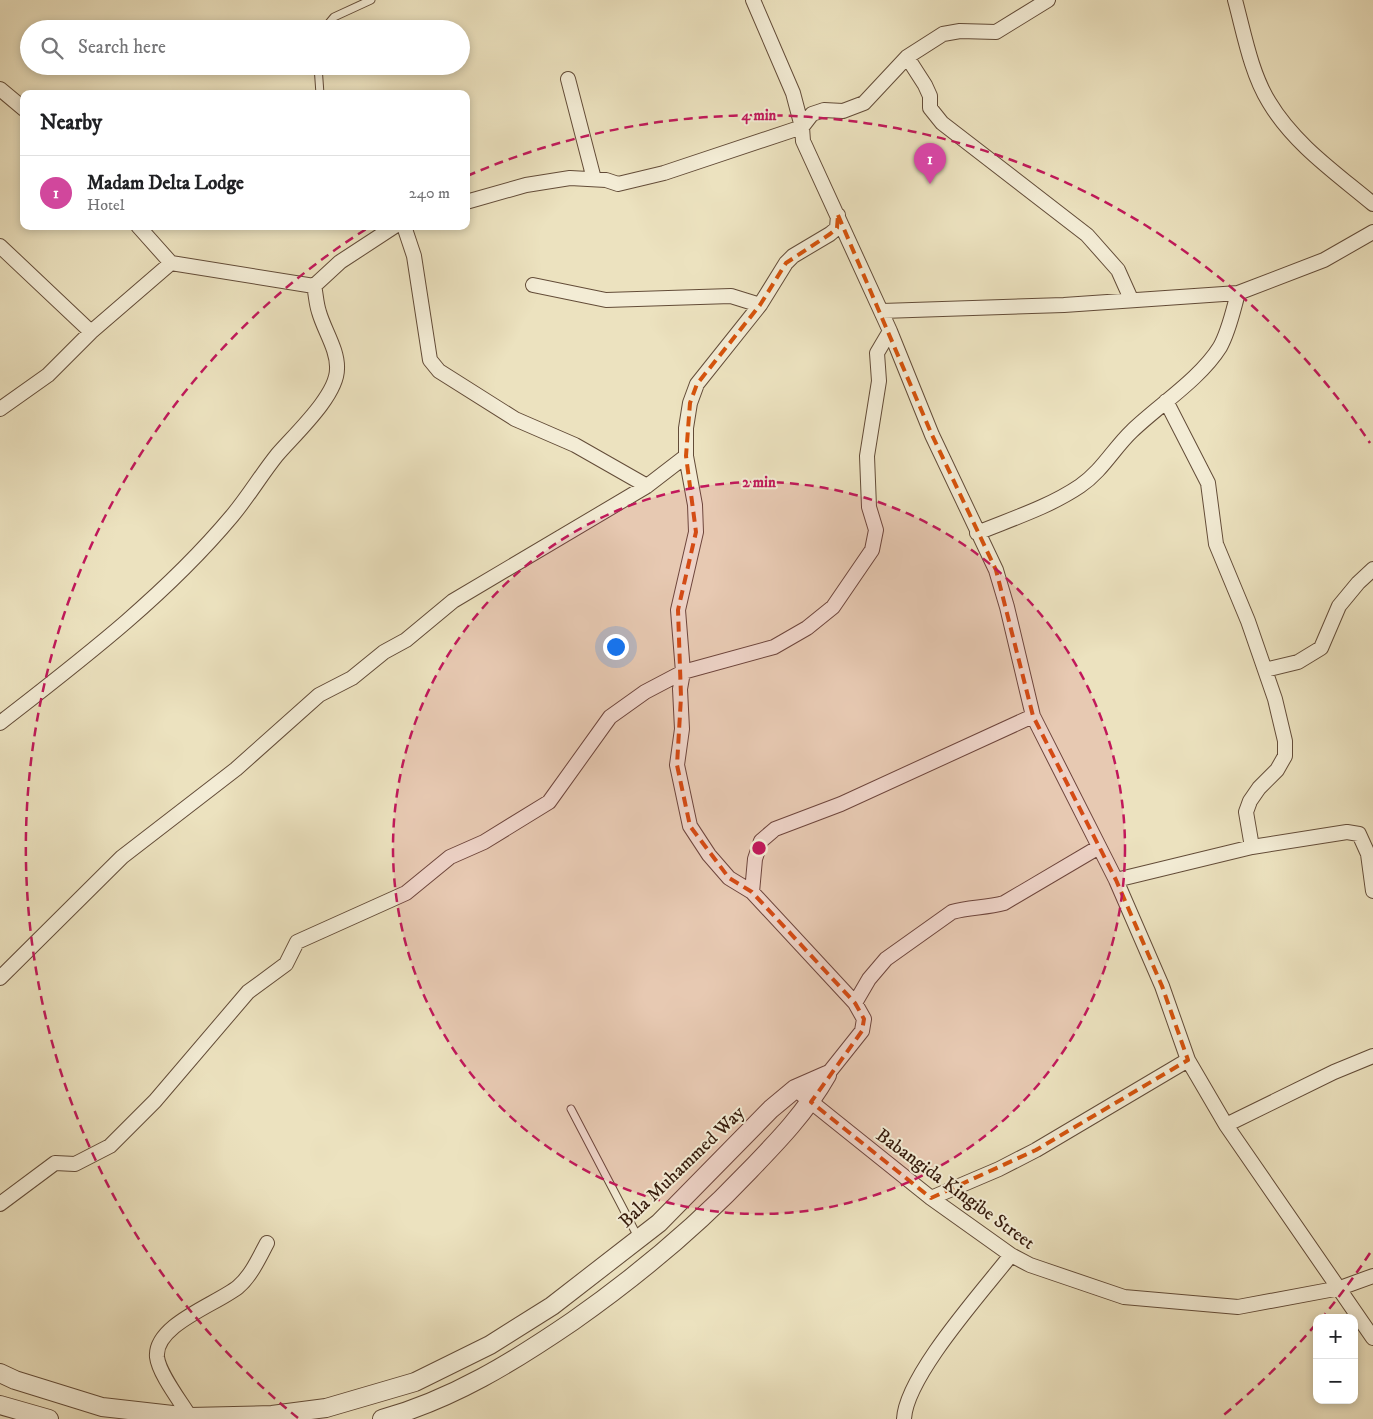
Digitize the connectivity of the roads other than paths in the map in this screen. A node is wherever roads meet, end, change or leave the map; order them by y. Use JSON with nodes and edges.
{"nodes":[{"id":1,"x":371,"y":0,"type":"edge"},
{"id":2,"x":753,"y":0,"type":"edge"},
{"id":3,"x":1048,"y":0,"type":"edge"},
{"id":4,"x":1235,"y":0,"type":"edge"},
{"id":5,"x":332,"y":20,"type":"edge"},
{"id":6,"x":907,"y":57,"type":"junction"},
{"id":7,"x":319,"y":75,"type":"edge"},
{"id":8,"x":568,"y":79,"type":"dead end"},
{"id":9,"x":0,"y":89,"type":"edge"},
{"id":10,"x":320,"y":90,"type":"edge"},
{"id":11,"x":20,"y":106,"type":"edge"},
{"id":12,"x":802,"y":127,"type":"junction"},
{"id":13,"x":594,"y":179,"type":"junction"},
{"id":14,"x":470,"y":201,"type":"edge"},
{"id":15,"x":1373,"y":204,"type":"edge"},
{"id":16,"x":838,"y":215,"type":"junction"},
{"id":17,"x":142,"y":230,"type":"edge"},
{"id":18,"x":389,"y":230,"type":"edge"},
{"id":19,"x":405,"y":230,"type":"edge"},
{"id":20,"x":1373,"y":232,"type":"edge"},
{"id":21,"x":0,"y":246,"type":"edge"},
{"id":22,"x":172,"y":263,"type":"junction"},
{"id":23,"x":533,"y":285,"type":"dead end"},
{"id":24,"x":314,"y":286,"type":"junction"},
{"id":25,"x":1238,"y":293,"type":"junction"},
{"id":26,"x":1131,"y":299,"type":"junction"},
{"id":27,"x":760,"y":305,"type":"junction"},
{"id":28,"x":882,"y":311,"type":"junction"},
{"id":29,"x":890,"y":331,"type":"junction"},
{"id":30,"x":91,"y":332,"type":"junction"},
{"id":31,"x":1166,"y":401,"type":"junction"},
{"id":32,"x":0,"y":409,"type":"edge"},
{"id":33,"x":686,"y":456,"type":"junction"},
{"id":34,"x":647,"y":486,"type":"junction"},
{"id":35,"x":977,"y":533,"type":"junction"},
{"id":36,"x":1373,"y":568,"type":"edge"},
{"id":37,"x":1265,"y":670,"type":"junction"},
{"id":38,"x":683,"y":672,"type":"junction"},
{"id":39,"x":1033,"y":716,"type":"junction"},
{"id":40,"x":0,"y":723,"type":"edge"},
{"id":41,"x":1099,"y":846,"type":"junction"},
{"id":42,"x":1252,"y":847,"type":"junction"},
{"id":43,"x":1116,"y":880,"type":"junction"},
{"id":44,"x":1373,"y":891,"type":"edge"},
{"id":45,"x":752,"y":892,"type":"junction"},
{"id":46,"x":0,"y":978,"type":"edge"},
{"id":47,"x":855,"y":1002,"type":"junction"},
{"id":48,"x":1373,"y":1056,"type":"edge"},
{"id":49,"x":1188,"y":1060,"type":"junction"},
{"id":50,"x":827,"y":1075,"type":"junction"},
{"id":51,"x":795,"y":1090,"type":"junction"},
{"id":52,"x":811,"y":1102,"type":"junction"},
{"id":53,"x":571,"y":1109,"type":"dead end"},
{"id":54,"x":1226,"y":1126,"type":"junction"},
{"id":55,"x":931,"y":1198,"type":"junction"},
{"id":56,"x":0,"y":1204,"type":"edge"},
{"id":57,"x":639,"y":1239,"type":"junction"},
{"id":58,"x":268,"y":1243,"type":"dead end"},
{"id":59,"x":1012,"y":1255,"type":"junction"},
{"id":60,"x":1373,"y":1276,"type":"edge"},
{"id":61,"x":1340,"y":1288,"type":"junction"},
{"id":62,"x":1373,"y":1338,"type":"edge"},
{"id":63,"x":0,"y":1373,"type":"edge"},
{"id":64,"x":0,"y":1405,"type":"edge"},
{"id":65,"x":327,"y":1414,"type":"edge"},
{"id":66,"x":305,"y":1415,"type":"edge"},
{"id":67,"x":190,"y":1417,"type":"junction"},
{"id":68,"x":49,"y":1419,"type":"edge"},
{"id":69,"x":382,"y":1419,"type":"edge"},
{"id":70,"x":904,"y":1419,"type":"edge"}],
"edges":[{"from":1,"to":5,"type":"lane"},
{"from":2,"to":12,"type":"street"},
{"from":3,"to":6,"type":"street"},
{"from":4,"to":15,"type":"street"},
{"from":6,"to":12,"type":"street"},
{"from":6,"to":26,"type":"street"},
{"from":7,"to":10,"type":"lane"},
{"from":8,"to":13,"type":"street"},
{"from":9,"to":11,"type":"street"},
{"from":12,"to":13,"type":"street"},
{"from":12,"to":16,"type":"street"},
{"from":13,"to":14,"type":"street"},
{"from":16,"to":27,"type":"street"},
{"from":16,"to":28,"type":"street"},
{"from":17,"to":22,"type":"street"},
{"from":18,"to":24,"type":"street"},
{"from":19,"to":34,"type":"street"},
{"from":20,"to":25,"type":"street"},
{"from":21,"to":30,"type":"street"},
{"from":22,"to":24,"type":"street"},
{"from":22,"to":30,"type":"street"},
{"from":23,"to":27,"type":"street"},
{"from":24,"to":40,"type":"street"},
{"from":25,"to":26,"type":"street"},
{"from":25,"to":31,"type":"street"},
{"from":26,"to":28,"type":"street"},
{"from":27,"to":33,"type":"street"},
{"from":28,"to":29,"type":"street"},
{"from":29,"to":35,"type":"street"},
{"from":29,"to":38,"type":"street"},
{"from":30,"to":32,"type":"street"},
{"from":31,"to":35,"type":"street"},
{"from":31,"to":37,"type":"street"},
{"from":33,"to":34,"type":"street"},
{"from":33,"to":38,"type":"street"},
{"from":34,"to":46,"type":"street"},
{"from":35,"to":39,"type":"street"},
{"from":36,"to":37,"type":"street"},
{"from":37,"to":42,"type":"street"},
{"from":38,"to":45,"type":"street"},
{"from":38,"to":56,"type":"street"},
{"from":39,"to":41,"type":"street"},
{"from":39,"to":45,"type":"street"},
{"from":41,"to":43,"type":"street"},
{"from":41,"to":47,"type":"street"},
{"from":42,"to":43,"type":"street"},
{"from":42,"to":44,"type":"street"},
{"from":43,"to":49,"type":"street"},
{"from":45,"to":47,"type":"street"},
{"from":47,"to":50,"type":"street"},
{"from":48,"to":54,"type":"street"},
{"from":49,"to":54,"type":"street"},
{"from":49,"to":55,"type":"street"},
{"from":50,"to":51,"type":"street","name":"Bala Muhammed Way"},
{"from":50,"to":52,"type":"street"},
{"from":51,"to":52,"type":"street","name":"Babangida Kingibe Street"},
{"from":51,"to":57,"type":"street","name":"Bala Muhammed Way"},
{"from":52,"to":55,"type":"street","name":"Babangida Kingibe Street"},
{"from":52,"to":69,"type":"street"},
{"from":53,"to":57,"type":"lane"},
{"from":54,"to":61,"type":"street"},
{"from":55,"to":59,"type":"street","name":"Babangida Kingibe Street"},
{"from":57,"to":65,"type":"street","name":"Bala Muhammed Way"},
{"from":58,"to":67,"type":"street"},
{"from":59,"to":61,"type":"street","name":"Babangida Kingibe Street"},
{"from":59,"to":70,"type":"street"},
{"from":60,"to":61,"type":"street","name":"Babangida Kingibe Street"},
{"from":61,"to":62,"type":"street"},
{"from":63,"to":67,"type":"street","name":"Bala Muhammed Way"},
{"from":64,"to":68,"type":"street"},
{"from":65,"to":66,"type":"street","name":"Bala Muhammed Way"},
{"from":66,"to":67,"type":"street","name":"Bala Muhammed Way"}]}
